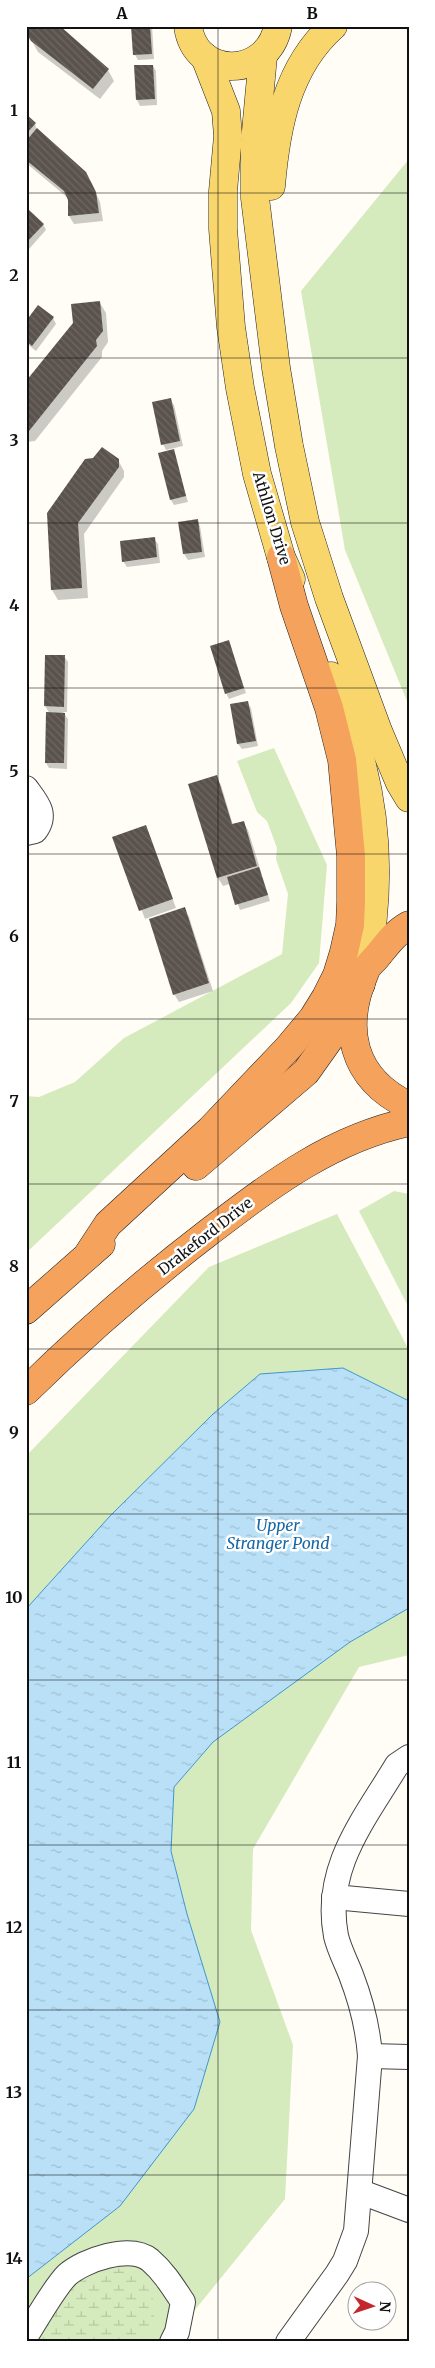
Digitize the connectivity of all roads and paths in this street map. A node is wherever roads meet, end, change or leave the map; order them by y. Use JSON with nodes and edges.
{"nodes":[{"id":1,"x":188,"y":26,"type":"edge"},
{"id":2,"x":333,"y":26,"type":"edge"},
{"id":3,"x":277,"y":36,"type":"edge"},
{"id":4,"x":205,"y":57,"type":"junction"},
{"id":5,"x":262,"y":225,"type":"junction"},
{"id":6,"x":281,"y":557,"type":"junction"},
{"id":7,"x":26,"y":788,"type":"edge"},
{"id":8,"x":409,"y":798,"type":"edge"},
{"id":9,"x":26,"y":833,"type":"edge"},
{"id":10,"x":409,"y":925,"type":"edge"},
{"id":11,"x":363,"y":977,"type":"junction"},
{"id":12,"x":409,"y":1106,"type":"edge"},
{"id":13,"x":409,"y":1122,"type":"edge"},
{"id":14,"x":87,"y":1256,"type":"junction"},
{"id":15,"x":26,"y":1310,"type":"edge"},
{"id":16,"x":26,"y":1391,"type":"edge"},
{"id":17,"x":409,"y":1757,"type":"edge"},
{"id":18,"x":334,"y":1897,"type":"junction"},
{"id":19,"x":409,"y":1904,"type":"edge"},
{"id":20,"x":370,"y":2056,"type":"junction"},
{"id":21,"x":409,"y":2057,"type":"edge"},
{"id":22,"x":361,"y":2192,"type":"junction"},
{"id":23,"x":409,"y":2210,"type":"edge"},
{"id":24,"x":26,"y":2336,"type":"edge"},
{"id":25,"x":172,"y":2342,"type":"edge"},
{"id":26,"x":288,"y":2342,"type":"edge"}],
"edges":[{"from":1,"to":4,"type":"main road","name":"Athllon Drive"},
{"from":2,"to":5,"type":"main road"},
{"from":3,"to":4,"type":"main road","name":"Athllon Drive"},
{"from":3,"to":5,"type":"main road","name":"Athllon Drive"},
{"from":4,"to":6,"type":"main road","name":"Athllon Drive"},
{"from":5,"to":8,"type":"main road","name":"Athllon Drive"},
{"from":6,"to":11,"type":"main road","name":"Athllon Drive"},
{"from":6,"to":14,"type":"highway"},
{"from":7,"to":9,"type":"street"},
{"from":10,"to":11,"type":"highway"},
{"from":11,"to":12,"type":"highway"},
{"from":11,"to":14,"type":"highway"},
{"from":13,"to":16,"type":"highway","name":"Drakeford Drive"},
{"from":14,"to":15,"type":"highway"},
{"from":17,"to":18,"type":"street"},
{"from":18,"to":19,"type":"street"},
{"from":18,"to":20,"type":"street"},
{"from":20,"to":21,"type":"street"},
{"from":20,"to":22,"type":"street"},
{"from":22,"to":23,"type":"street"},
{"from":22,"to":26,"type":"street"},
{"from":24,"to":25,"type":"street"}]}
